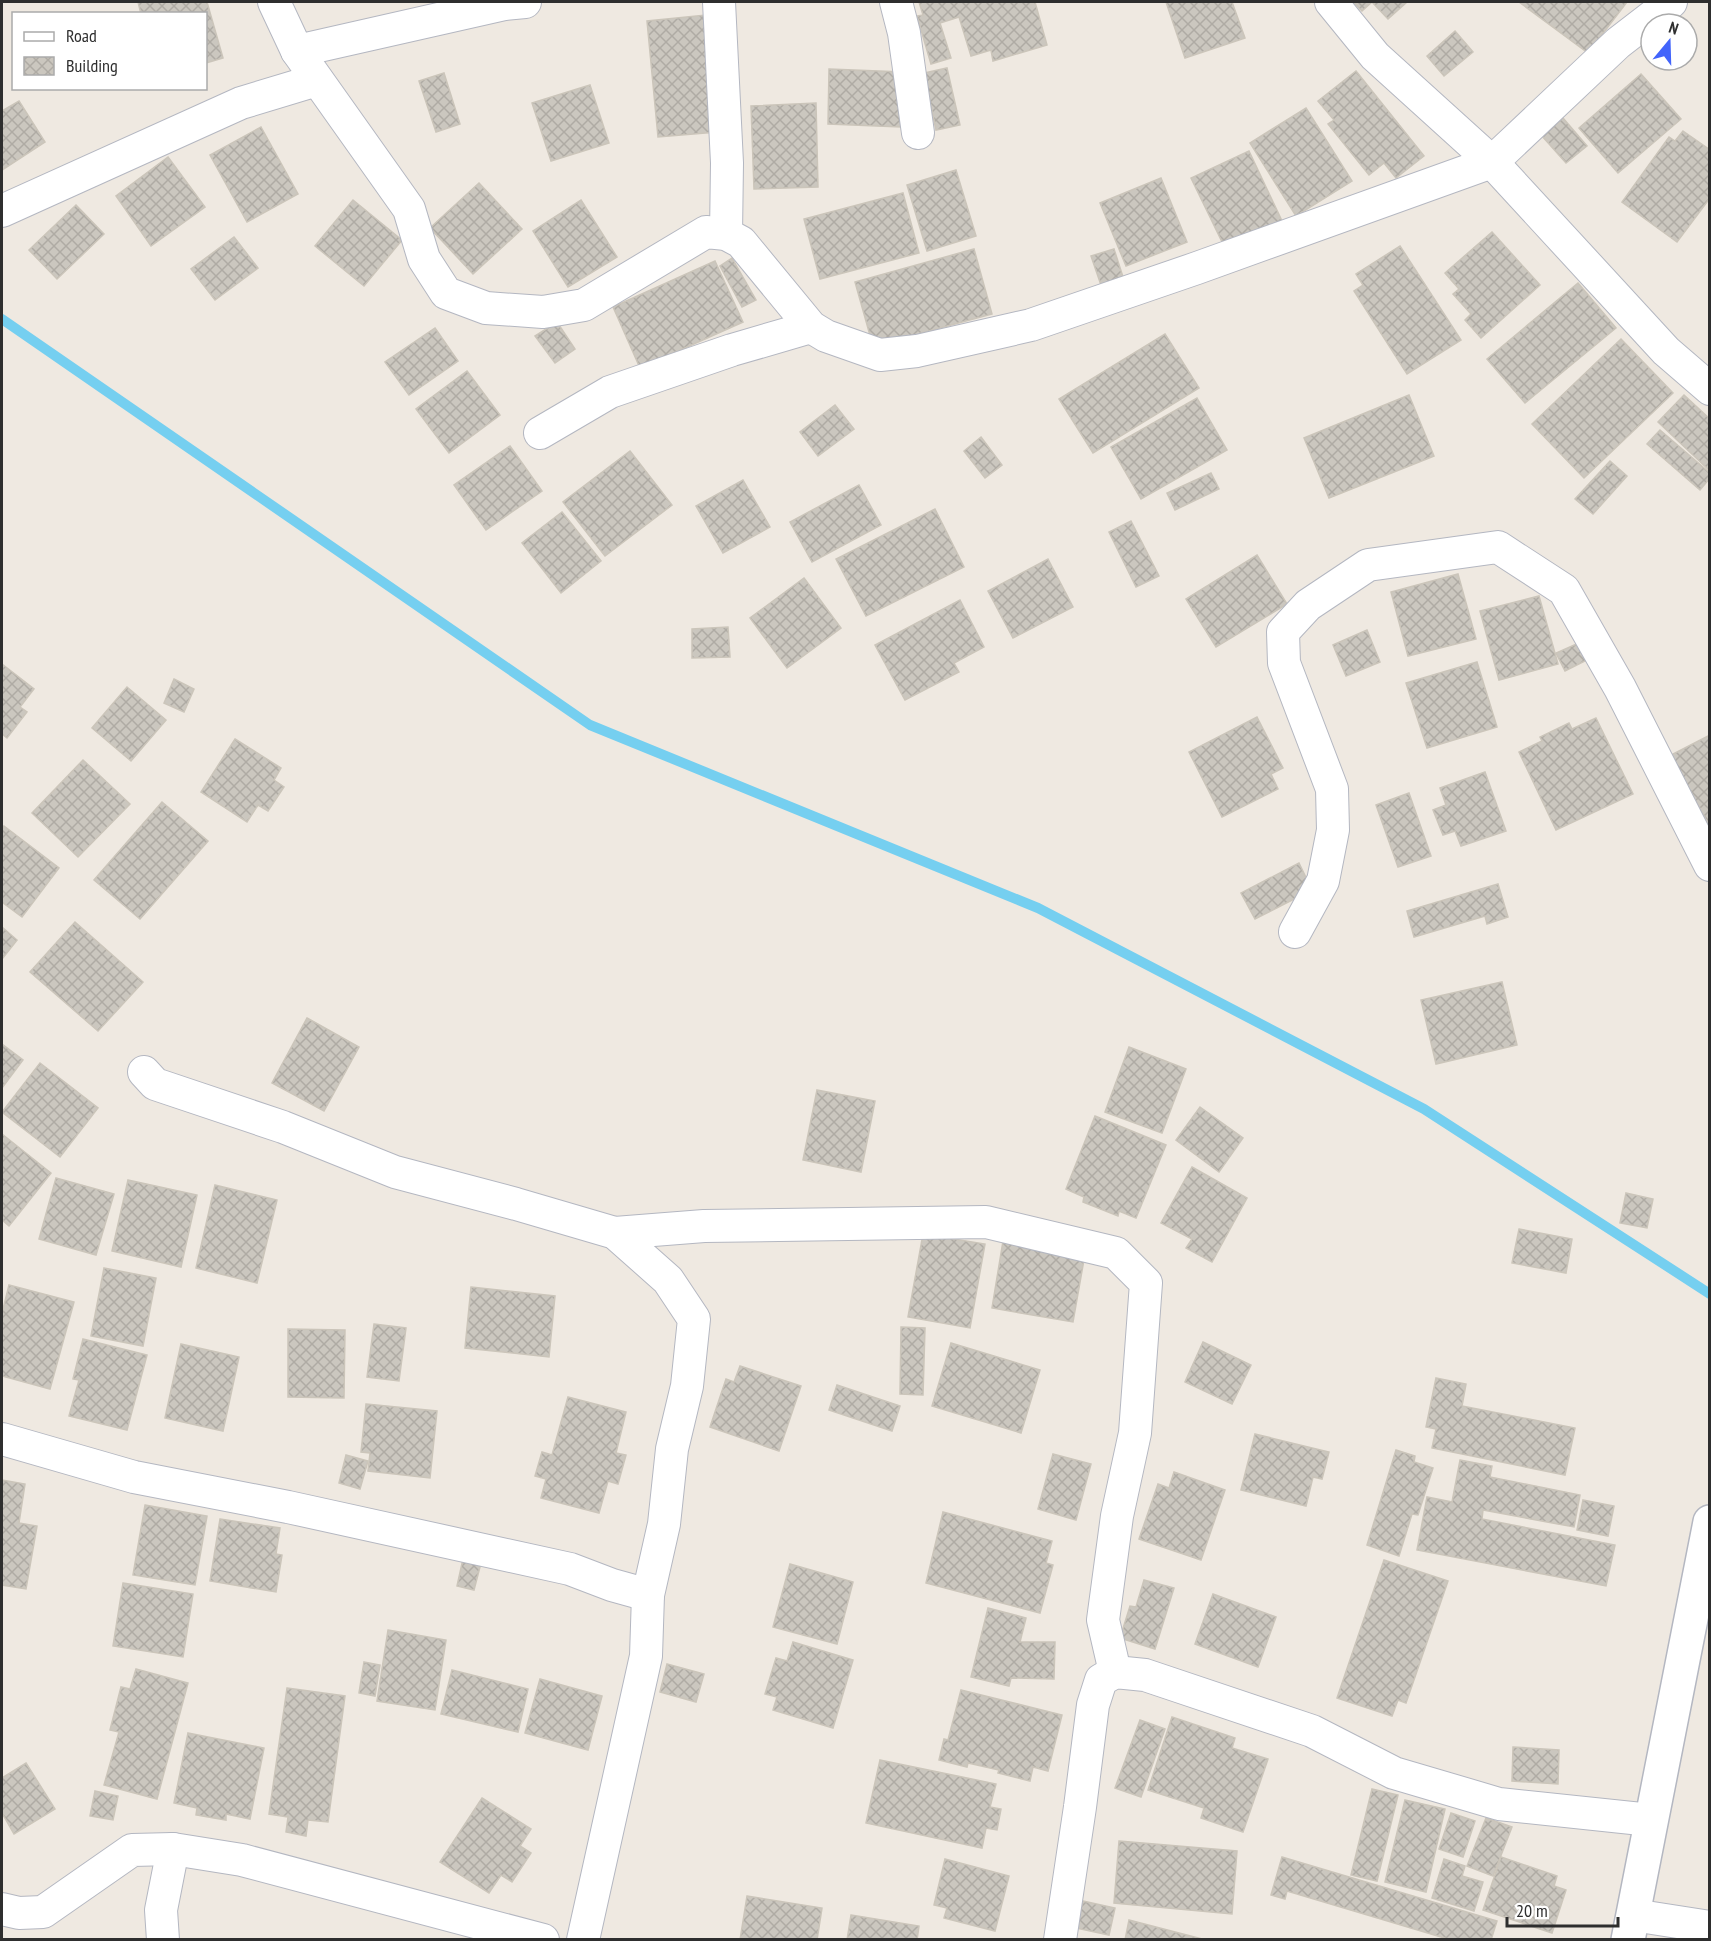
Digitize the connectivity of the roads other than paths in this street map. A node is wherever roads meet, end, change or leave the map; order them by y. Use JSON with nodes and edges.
{"nodes":[{"id":1,"x":274,"y":2,"type":"edge"},
{"id":2,"x":525,"y":2,"type":"edge"},
{"id":3,"x":719,"y":2,"type":"edge"},
{"id":4,"x":896,"y":2,"type":"edge"},
{"id":5,"x":1330,"y":2,"type":"edge"},
{"id":6,"x":1671,"y":2,"type":"edge"},
{"id":7,"x":297,"y":51,"type":"junction"},
{"id":8,"x":317,"y":80,"type":"junction"},
{"id":9,"x":918,"y":133,"type":"dead end"},
{"id":10,"x":1492,"y":162,"type":"junction"},
{"id":11,"x":2,"y":212,"type":"edge"},
{"id":12,"x":726,"y":234,"type":"junction"},
{"id":13,"x":811,"y":327,"type":"junction"},
{"id":14,"x":1710,"y":389,"type":"edge"},
{"id":15,"x":540,"y":433,"type":"dead end"},
{"id":16,"x":1710,"y":865,"type":"edge"},
{"id":17,"x":1295,"y":932,"type":"dead end"},
{"id":18,"x":144,"y":1072,"type":"dead end"},
{"id":19,"x":615,"y":1233,"type":"junction"},
{"id":20,"x":2,"y":1439,"type":"edge"},
{"id":21,"x":1710,"y":1521,"type":"edge"},
{"id":22,"x":648,"y":1595,"type":"junction"},
{"id":23,"x":1114,"y":1672,"type":"junction"},
{"id":24,"x":1652,"y":1820,"type":"junction"},
{"id":25,"x":173,"y":1849,"type":"junction"},
{"id":26,"x":2,"y":1909,"type":"edge"},
{"id":27,"x":1630,"y":1927,"type":"edge"},
{"id":28,"x":1710,"y":1927,"type":"edge"},
{"id":29,"x":163,"y":1940,"type":"edge"},
{"id":30,"x":543,"y":1940,"type":"edge"},
{"id":31,"x":583,"y":1940,"type":"edge"},
{"id":32,"x":1060,"y":1940,"type":"edge"}],
"edges":[{"from":1,"to":7,"type":"street"},
{"from":2,"to":7,"type":"street"},
{"from":3,"to":12,"type":"street"},
{"from":4,"to":9,"type":"street"},
{"from":5,"to":10,"type":"street"},
{"from":6,"to":10,"type":"street"},
{"from":7,"to":8,"type":"street"},
{"from":8,"to":11,"type":"street"},
{"from":8,"to":12,"type":"street"},
{"from":10,"to":13,"type":"street"},
{"from":10,"to":14,"type":"street"},
{"from":12,"to":13,"type":"street"},
{"from":13,"to":15,"type":"street"},
{"from":16,"to":17,"type":"street"},
{"from":18,"to":19,"type":"street"},
{"from":19,"to":22,"type":"street"},
{"from":19,"to":23,"type":"street"},
{"from":20,"to":22,"type":"street"},
{"from":21,"to":24,"type":"main road"},
{"from":22,"to":31,"type":"street"},
{"from":23,"to":24,"type":"street"},
{"from":23,"to":32,"type":"street"},
{"from":24,"to":27,"type":"main road"},
{"from":25,"to":26,"type":"street"},
{"from":25,"to":29,"type":"street"},
{"from":25,"to":30,"type":"street"},
{"from":27,"to":28,"type":"street"}]}
